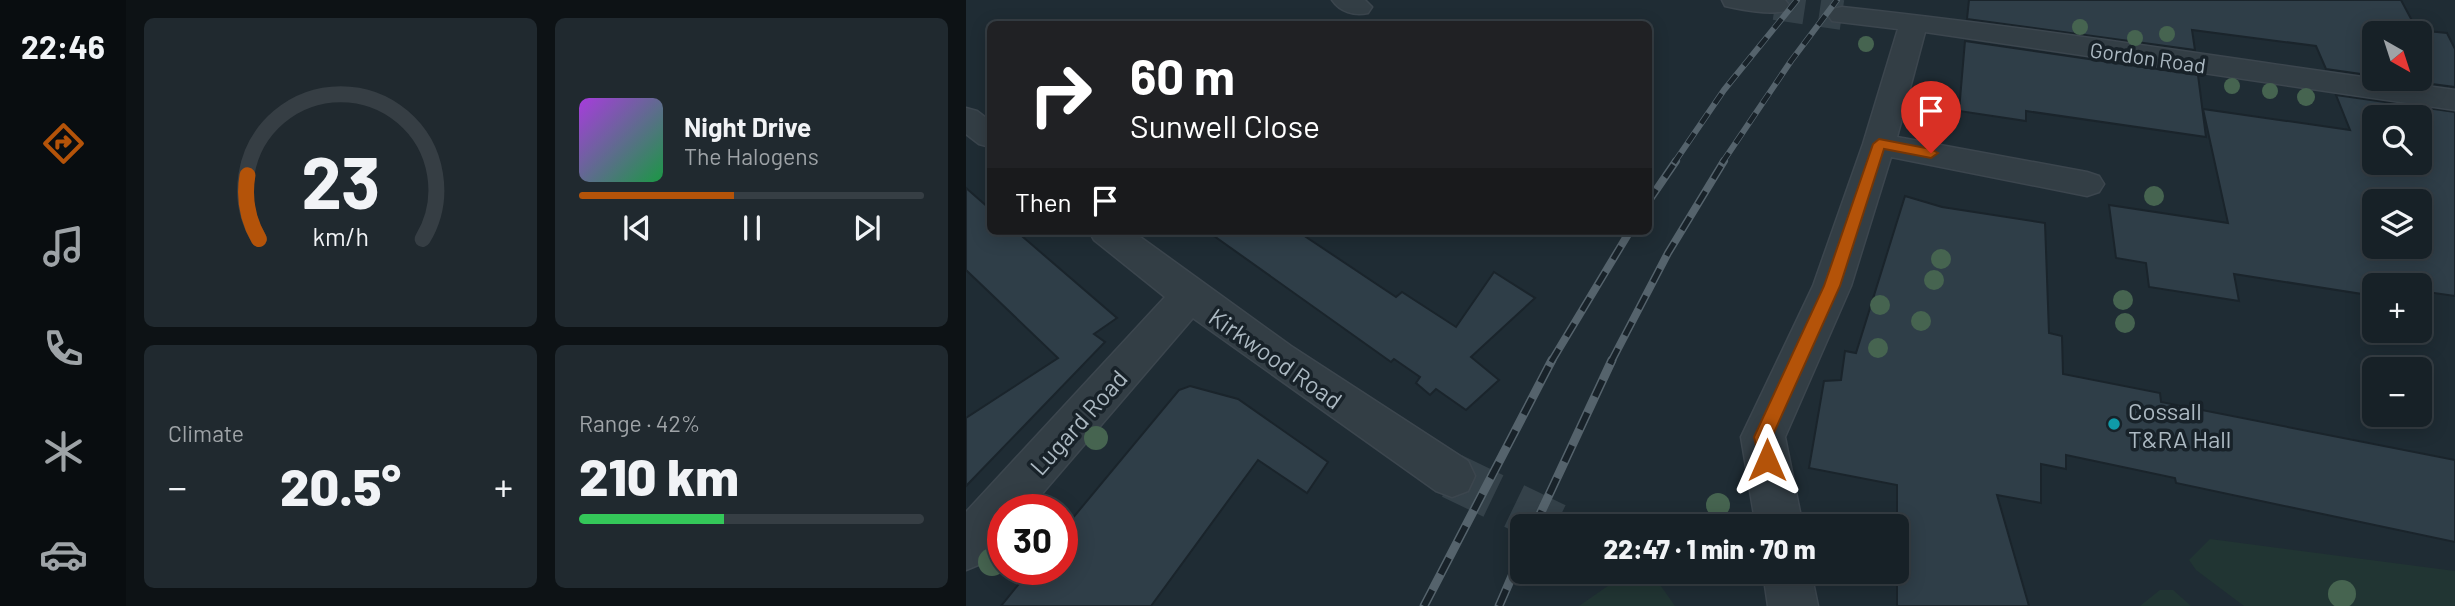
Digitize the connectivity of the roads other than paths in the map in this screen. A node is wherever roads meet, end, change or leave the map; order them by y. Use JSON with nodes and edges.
{"nodes":[{"id":1,"x":1735,"y":0,"type":"edge"},
{"id":2,"x":1987,"y":0,"type":"edge"},
{"id":3,"x":1775,"y":5,"type":"dead end"},
{"id":4,"x":1842,"y":15,"type":"tunnel mouth"},
{"id":5,"x":1914,"y":22,"type":"junction"},
{"id":6,"x":1980,"y":30,"type":"junction"},
{"id":7,"x":2455,"y":100,"type":"edge"},
{"id":8,"x":966,"y":118,"type":"edge"},
{"id":9,"x":987,"y":136,"type":"edge"},
{"id":10,"x":1879,"y":144,"type":"junction"},
{"id":11,"x":2087,"y":184,"type":"dead end"},
{"id":12,"x":1112,"y":235,"type":"edge"},
{"id":13,"x":1189,"y":296,"type":"junction"},
{"id":14,"x":1452,"y":476,"type":"tunnel mouth"},
{"id":15,"x":1778,"y":514,"type":"edge"},
{"id":16,"x":966,"y":547,"type":"edge"},
{"id":17,"x":1789,"y":584,"type":"edge"},
{"id":18,"x":1793,"y":606,"type":"edge"}],
"edges":[{"from":1,"to":3,"type":"street"},
{"from":2,"to":6,"type":"street"},
{"from":4,"to":5,"type":"street","name":"Gordon Road"},
{"from":5,"to":6,"type":"street","name":"Gordon Road"},
{"from":5,"to":10,"type":"street"},
{"from":6,"to":7,"type":"street","name":"Gordon Road"},
{"from":8,"to":9,"type":"street"},
{"from":10,"to":11,"type":"street"},
{"from":10,"to":15,"type":"street"},
{"from":12,"to":13,"type":"street","name":"Kirkwood Road"},
{"from":13,"to":14,"type":"street","name":"Kirkwood Road"},
{"from":13,"to":16,"type":"street","name":"Lugard Road"},
{"from":17,"to":18,"type":"street"}]}
